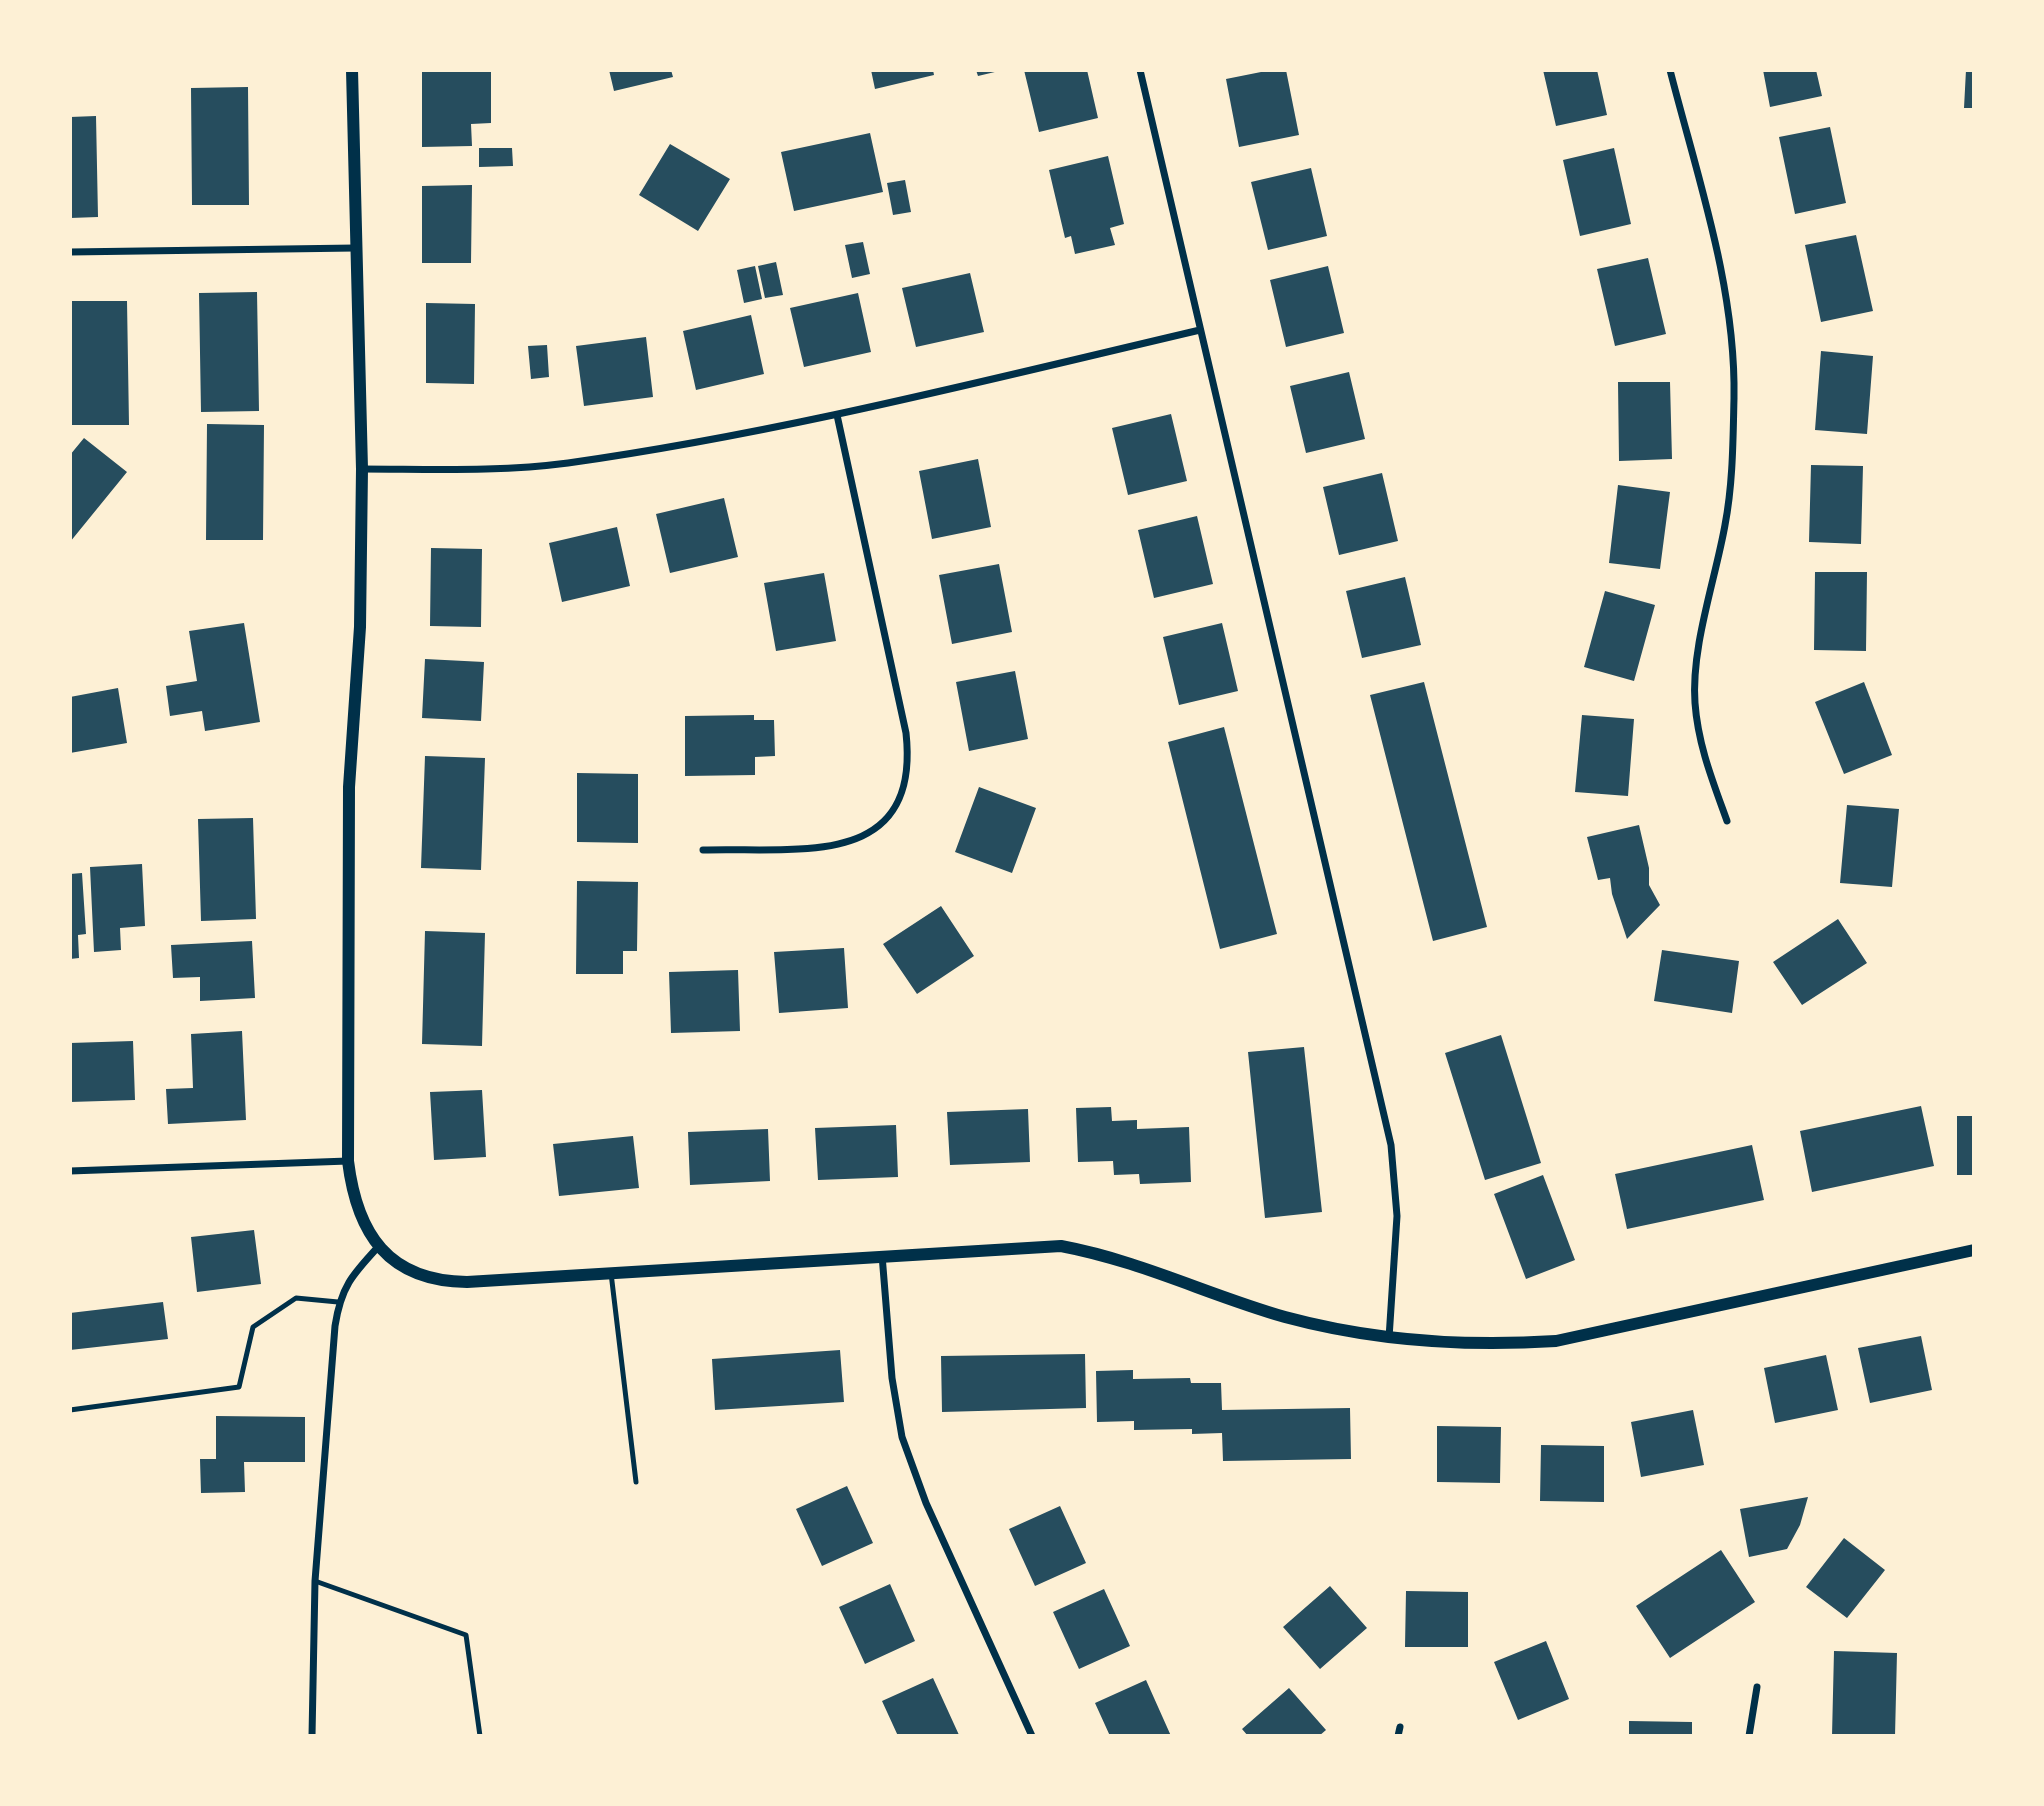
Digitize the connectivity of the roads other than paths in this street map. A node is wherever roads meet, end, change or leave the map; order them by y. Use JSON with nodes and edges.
{"nodes":[{"id":1,"x":352,"y":70,"type":"edge"},
{"id":2,"x":1140,"y":70,"type":"edge"},
{"id":3,"x":1670,"y":70,"type":"edge"},
{"id":4,"x":355,"y":248,"type":"junction"},
{"id":5,"x":70,"y":252,"type":"edge"},
{"id":6,"x":1200,"y":330,"type":"junction"},
{"id":7,"x":837,"y":415,"type":"junction"},
{"id":8,"x":362,"y":469,"type":"junction"},
{"id":9,"x":1727,"y":821,"type":"dead end"},
{"id":10,"x":703,"y":850,"type":"dead end"},
{"id":11,"x":348,"y":1161,"type":"junction"},
{"id":12,"x":70,"y":1171,"type":"edge"},
{"id":13,"x":378,"y":1247,"type":"junction"},
{"id":14,"x":1974,"y":1250,"type":"edge"},
{"id":15,"x":882,"y":1255,"type":"junction"},
{"id":16,"x":611,"y":1272,"type":"junction"},
{"id":17,"x":338,"y":1302,"type":"junction"},
{"id":18,"x":1389,"y":1339,"type":"junction"},
{"id":19,"x":70,"y":1410,"type":"edge"},
{"id":20,"x":636,"y":1482,"type":"dead end"},
{"id":21,"x":315,"y":1581,"type":"junction"},
{"id":22,"x":1758,"y":1687,"type":"dead end"},
{"id":23,"x":1400,"y":1727,"type":"dead end"},
{"id":24,"x":312,"y":1736,"type":"edge"},
{"id":25,"x":480,"y":1736,"type":"edge"},
{"id":26,"x":1032,"y":1736,"type":"edge"},
{"id":27,"x":1398,"y":1736,"type":"edge"},
{"id":28,"x":1749,"y":1736,"type":"edge"}],
"edges":[{"from":1,"to":4,"type":"street"},
{"from":2,"to":6,"type":"street"},
{"from":3,"to":9,"type":"street"},
{"from":4,"to":5,"type":"street"},
{"from":4,"to":8,"type":"street"},
{"from":6,"to":7,"type":"street"},
{"from":6,"to":18,"type":"street"},
{"from":7,"to":8,"type":"street"},
{"from":7,"to":10,"type":"street"},
{"from":8,"to":11,"type":"street"},
{"from":11,"to":12,"type":"street"},
{"from":11,"to":13,"type":"street"},
{"from":13,"to":16,"type":"street"},
{"from":13,"to":17,"type":"street"},
{"from":14,"to":18,"type":"street"},
{"from":15,"to":16,"type":"street"},
{"from":15,"to":18,"type":"street"},
{"from":15,"to":26,"type":"street"},
{"from":16,"to":20,"type":"lane"},
{"from":17,"to":19,"type":"lane"},
{"from":17,"to":21,"type":"street"},
{"from":21,"to":24,"type":"street"},
{"from":21,"to":25,"type":"lane"},
{"from":22,"to":28,"type":"street"},
{"from":23,"to":27,"type":"street"}]}
